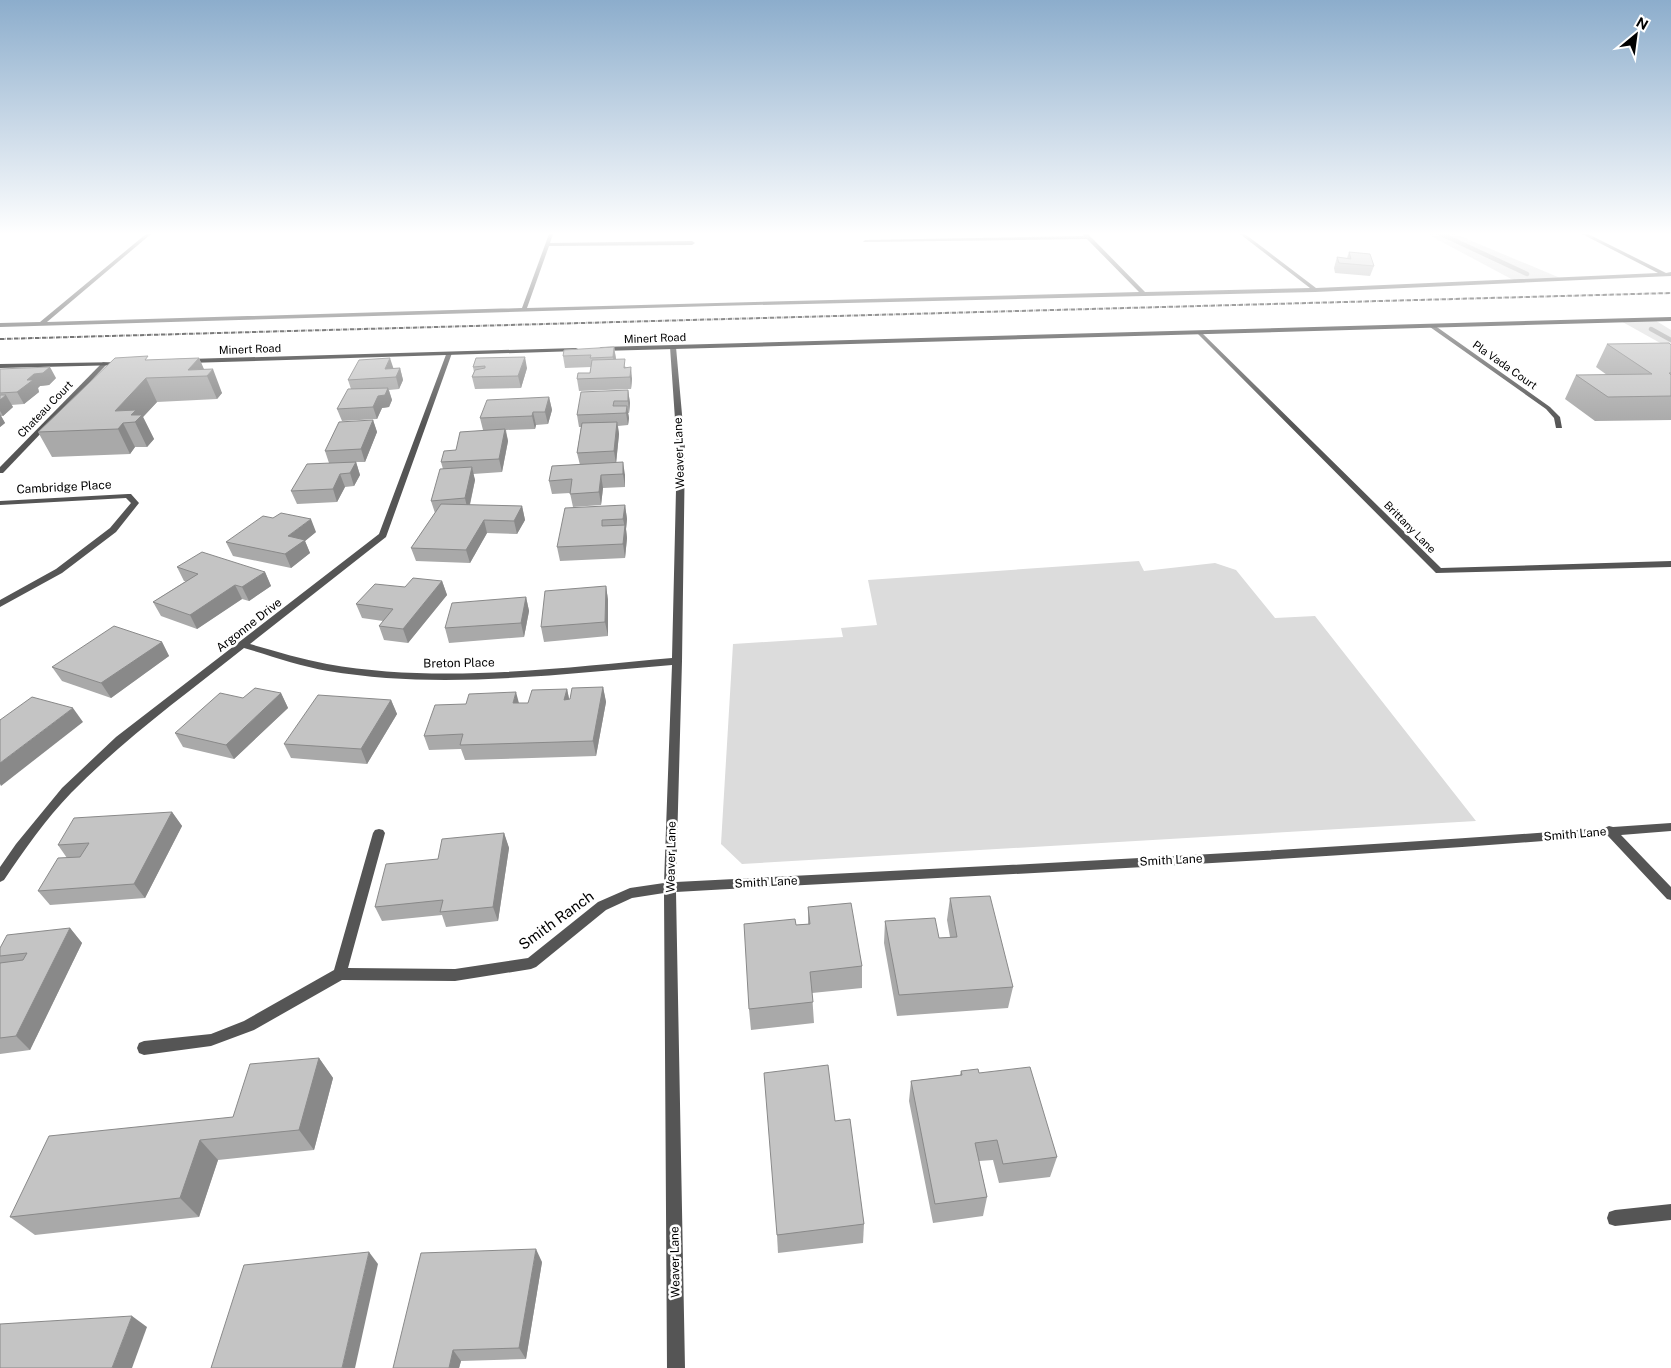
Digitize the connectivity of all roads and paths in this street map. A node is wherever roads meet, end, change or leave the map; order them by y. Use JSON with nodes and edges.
{"nodes":[{"id":1,"x":72,"y":298,"type":"edge"},
{"id":2,"x":528,"y":298,"type":"edge"},
{"id":3,"x":985,"y":298,"type":"edge"},
{"id":4,"x":524,"y":309,"type":"junction"},
{"id":5,"x":1671,"y":319,"type":"edge"},
{"id":6,"x":41,"y":324,"type":"junction"},
{"id":7,"x":0,"y":325,"type":"edge"},
{"id":8,"x":1432,"y":326,"type":"junction"},
{"id":9,"x":1200,"y":333,"type":"junction"},
{"id":10,"x":673,"y":347,"type":"junction"},
{"id":11,"x":585,"y":350,"type":"edge"},
{"id":12,"x":595,"y":350,"type":"edge"},
{"id":13,"x":449,"y":353,"type":"junction"},
{"id":14,"x":182,"y":361,"type":"edge"},
{"id":15,"x":106,"y":363,"type":"junction"},
{"id":16,"x":125,"y":363,"type":"edge"},
{"id":17,"x":0,"y":366,"type":"edge"},
{"id":18,"x":1559,"y":426,"type":"dead end"},
{"id":19,"x":0,"y":471,"type":"edge"},
{"id":20,"x":0,"y":503,"type":"edge"},
{"id":21,"x":1667,"y":564,"type":"edge"},
{"id":22,"x":1671,"y":571,"type":"edge"},
{"id":23,"x":0,"y":604,"type":"edge"},
{"id":24,"x":244,"y":645,"type":"junction"},
{"id":25,"x":677,"y":662,"type":"junction"},
{"id":26,"x":1671,"y":827,"type":"edge"},
{"id":27,"x":1609,"y":830,"type":"junction"},
{"id":28,"x":379,"y":833,"type":"dead end"},
{"id":29,"x":0,"y":877,"type":"edge"},
{"id":30,"x":670,"y":887,"type":"junction"},
{"id":31,"x":1671,"y":895,"type":"edge"},
{"id":32,"x":340,"y":974,"type":"junction"},
{"id":33,"x":144,"y":1048,"type":"dead end"},
{"id":34,"x":1671,"y":1212,"type":"edge"},
{"id":35,"x":1615,"y":1218,"type":"dead end"},
{"id":36,"x":676,"y":1368,"type":"edge"}],
"edges":[{"from":1,"to":6,"type":"street"},
{"from":2,"to":4,"type":"street"},
{"from":3,"to":4,"type":"street"},
{"from":4,"to":6,"type":"street"},
{"from":5,"to":8,"type":"street","name":"Minert Road"},
{"from":6,"to":7,"type":"street"},
{"from":8,"to":9,"type":"street","name":"Minert Road"},
{"from":8,"to":18,"type":"street","name":"Pla Vada Court"},
{"from":9,"to":10,"type":"street","name":"Minert Road"},
{"from":9,"to":21,"type":"street","name":"Brittany Lane"},
{"from":10,"to":12,"type":"street","name":"Minert Road"},
{"from":10,"to":25,"type":"street","name":"Weaver Lane"},
{"from":11,"to":13,"type":"street","name":"Minert Road"},
{"from":13,"to":14,"type":"street","name":"Minert Road"},
{"from":13,"to":24,"type":"street","name":"Argonne Drive"},
{"from":15,"to":16,"type":"street"},
{"from":15,"to":17,"type":"street"},
{"from":15,"to":19,"type":"street","name":"Chateau Court"},
{"from":20,"to":23,"type":"street","name":"Cambridge Place"},
{"from":21,"to":22,"type":"street","name":"Brittany Lane"},
{"from":24,"to":25,"type":"street","name":"Breton Place"},
{"from":24,"to":29,"type":"street","name":"Argonne Drive"},
{"from":25,"to":30,"type":"street","name":"Weaver Lane"},
{"from":26,"to":27,"type":"street","name":"Smith Lane"},
{"from":27,"to":30,"type":"street","name":"Smith Lane"},
{"from":27,"to":31,"type":"street"},
{"from":28,"to":32,"type":"street"},
{"from":30,"to":32,"type":"street","name":"Smith Ranch"},
{"from":30,"to":36,"type":"street","name":"Weaver Lane"},
{"from":32,"to":33,"type":"street"},
{"from":34,"to":35,"type":"street"}]}
